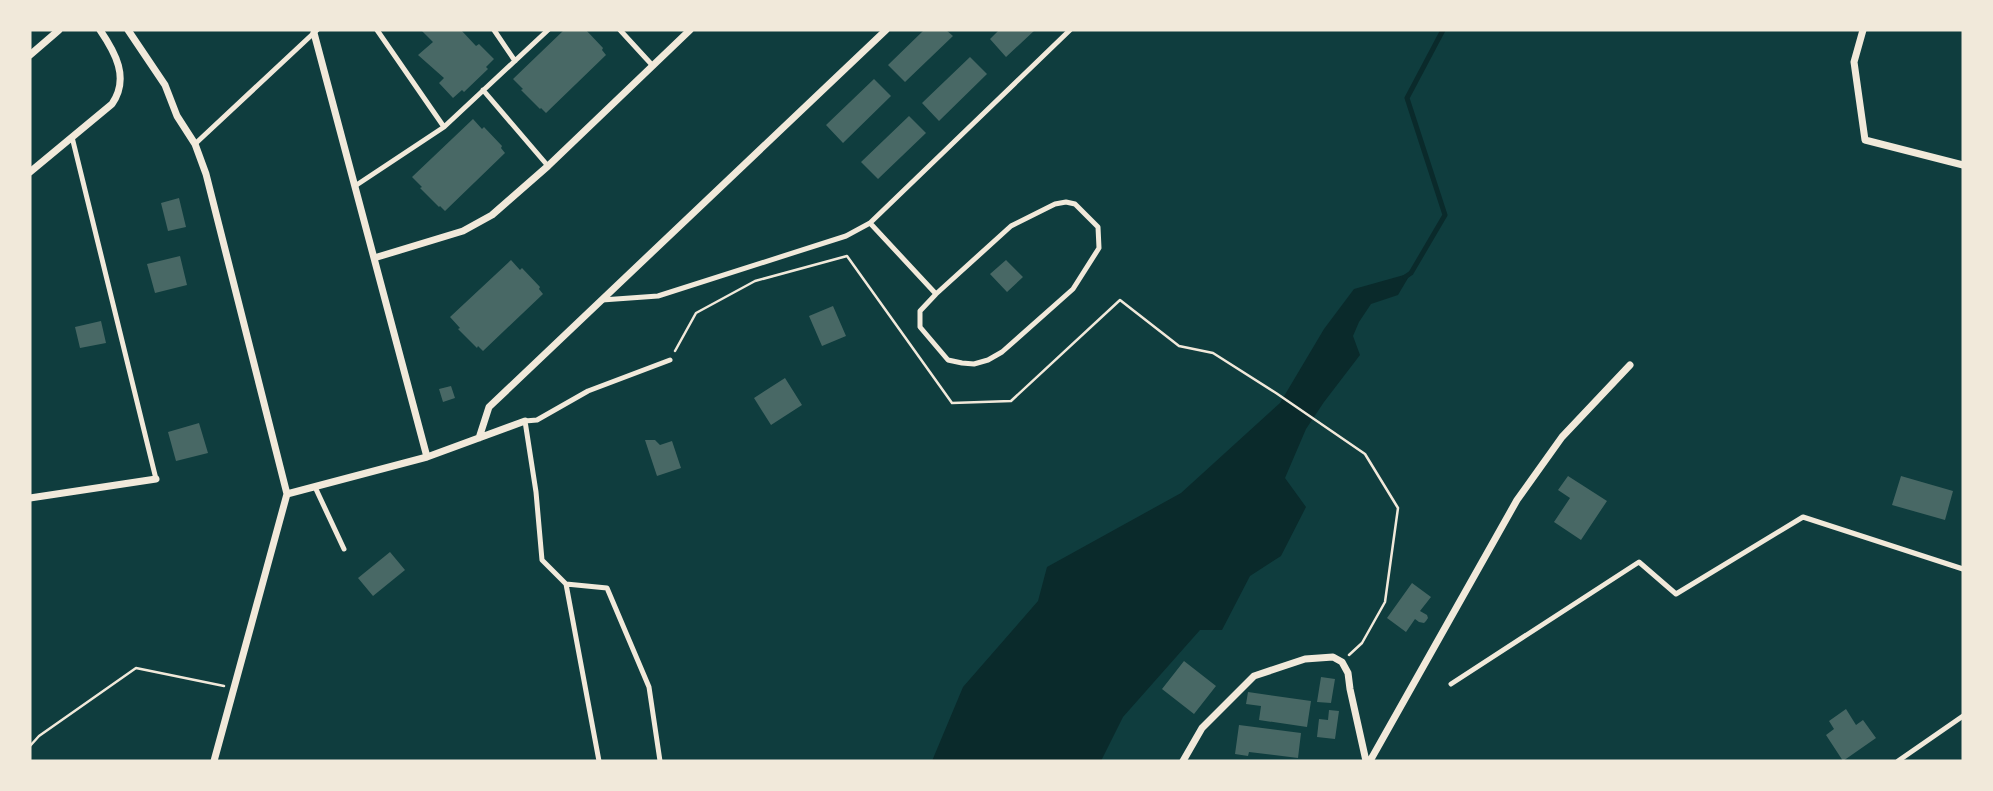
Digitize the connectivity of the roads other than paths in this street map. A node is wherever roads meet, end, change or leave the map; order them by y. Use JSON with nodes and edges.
{"nodes":[{"id":1,"x":59,"y":30,"type":"edge"},
{"id":2,"x":100,"y":30,"type":"edge"},
{"id":3,"x":128,"y":30,"type":"edge"},
{"id":4,"x":377,"y":30,"type":"edge"},
{"id":5,"x":494,"y":30,"type":"edge"},
{"id":6,"x":548,"y":30,"type":"edge"},
{"id":7,"x":620,"y":30,"type":"edge"},
{"id":8,"x":690,"y":30,"type":"edge"},
{"id":9,"x":886,"y":30,"type":"edge"},
{"id":10,"x":1070,"y":30,"type":"edge"},
{"id":11,"x":1863,"y":30,"type":"edge"},
{"id":12,"x":315,"y":31,"type":"edge"},
{"id":13,"x":30,"y":55,"type":"edge"},
{"id":14,"x":515,"y":61,"type":"junction"},
{"id":15,"x":653,"y":66,"type":"junction"},
{"id":16,"x":483,"y":90,"type":"junction"},
{"id":17,"x":444,"y":127,"type":"junction"},
{"id":18,"x":72,"y":136,"type":"junction"},
{"id":19,"x":195,"y":144,"type":"junction"},
{"id":20,"x":1963,"y":165,"type":"edge"},
{"id":21,"x":548,"y":166,"type":"junction"},
{"id":22,"x":30,"y":173,"type":"edge"},
{"id":23,"x":355,"y":186,"type":"junction"},
{"id":24,"x":870,"y":223,"type":"junction"},
{"id":25,"x":374,"y":258,"type":"junction"},
{"id":26,"x":936,"y":294,"type":"junction"},
{"id":27,"x":602,"y":300,"type":"junction"},
{"id":28,"x":670,"y":360,"type":"road end"},
{"id":29,"x":1630,"y":365,"type":"dead end"},
{"id":30,"x":525,"y":421,"type":"junction"},
{"id":31,"x":480,"y":438,"type":"junction"},
{"id":32,"x":427,"y":457,"type":"junction"},
{"id":33,"x":156,"y":479,"type":"joint"},
{"id":34,"x":315,"y":487,"type":"junction"},
{"id":35,"x":287,"y":494,"type":"junction"},
{"id":36,"x":30,"y":498,"type":"edge"},
{"id":37,"x":344,"y":549,"type":"dead end"},
{"id":38,"x":1963,"y":569,"type":"edge"},
{"id":39,"x":566,"y":584,"type":"junction"},
{"id":40,"x":1451,"y":684,"type":"dead end"},
{"id":41,"x":1963,"y":716,"type":"edge"},
{"id":42,"x":214,"y":761,"type":"edge"},
{"id":43,"x":599,"y":761,"type":"edge"},
{"id":44,"x":660,"y":761,"type":"edge"},
{"id":45,"x":1183,"y":761,"type":"edge"},
{"id":46,"x":1368,"y":761,"type":"edge"},
{"id":47,"x":1898,"y":761,"type":"edge"}],
"edges":[{"from":1,"to":13,"type":"street"},
{"from":2,"to":18,"type":"street"},
{"from":3,"to":19,"type":"street"},
{"from":4,"to":17,"type":"lane"},
{"from":5,"to":14,"type":"lane"},
{"from":6,"to":14,"type":"lane"},
{"from":7,"to":15,"type":"lane"},
{"from":8,"to":15,"type":"street"},
{"from":9,"to":27,"type":"street"},
{"from":10,"to":24,"type":"lane"},
{"from":11,"to":20,"type":"street"},
{"from":12,"to":19,"type":"lane"},
{"from":12,"to":23,"type":"street"},
{"from":14,"to":16,"type":"lane"},
{"from":15,"to":21,"type":"street"},
{"from":16,"to":17,"type":"lane"},
{"from":16,"to":21,"type":"lane"},
{"from":17,"to":23,"type":"lane"},
{"from":18,"to":22,"type":"street"},
{"from":18,"to":33,"type":"lane"},
{"from":19,"to":35,"type":"street"},
{"from":21,"to":25,"type":"street"},
{"from":23,"to":25,"type":"street"},
{"from":24,"to":26,"type":"lane"},
{"from":24,"to":27,"type":"lane"},
{"from":25,"to":32,"type":"street"},
{"from":26,"to":26,"type":"lane"},
{"from":27,"to":31,"type":"street"},
{"from":28,"to":30,"type":"lane"},
{"from":29,"to":46,"type":"street"},
{"from":30,"to":31,"type":"street"},
{"from":30,"to":39,"type":"lane"},
{"from":31,"to":32,"type":"street"},
{"from":32,"to":34,"type":"street"},
{"from":33,"to":36,"type":"street"},
{"from":34,"to":35,"type":"street"},
{"from":34,"to":37,"type":"lane"},
{"from":35,"to":42,"type":"street"},
{"from":38,"to":40,"type":"lane"},
{"from":39,"to":43,"type":"lane"},
{"from":39,"to":44,"type":"lane"},
{"from":41,"to":47,"type":"lane"},
{"from":45,"to":46,"type":"street"}]}
